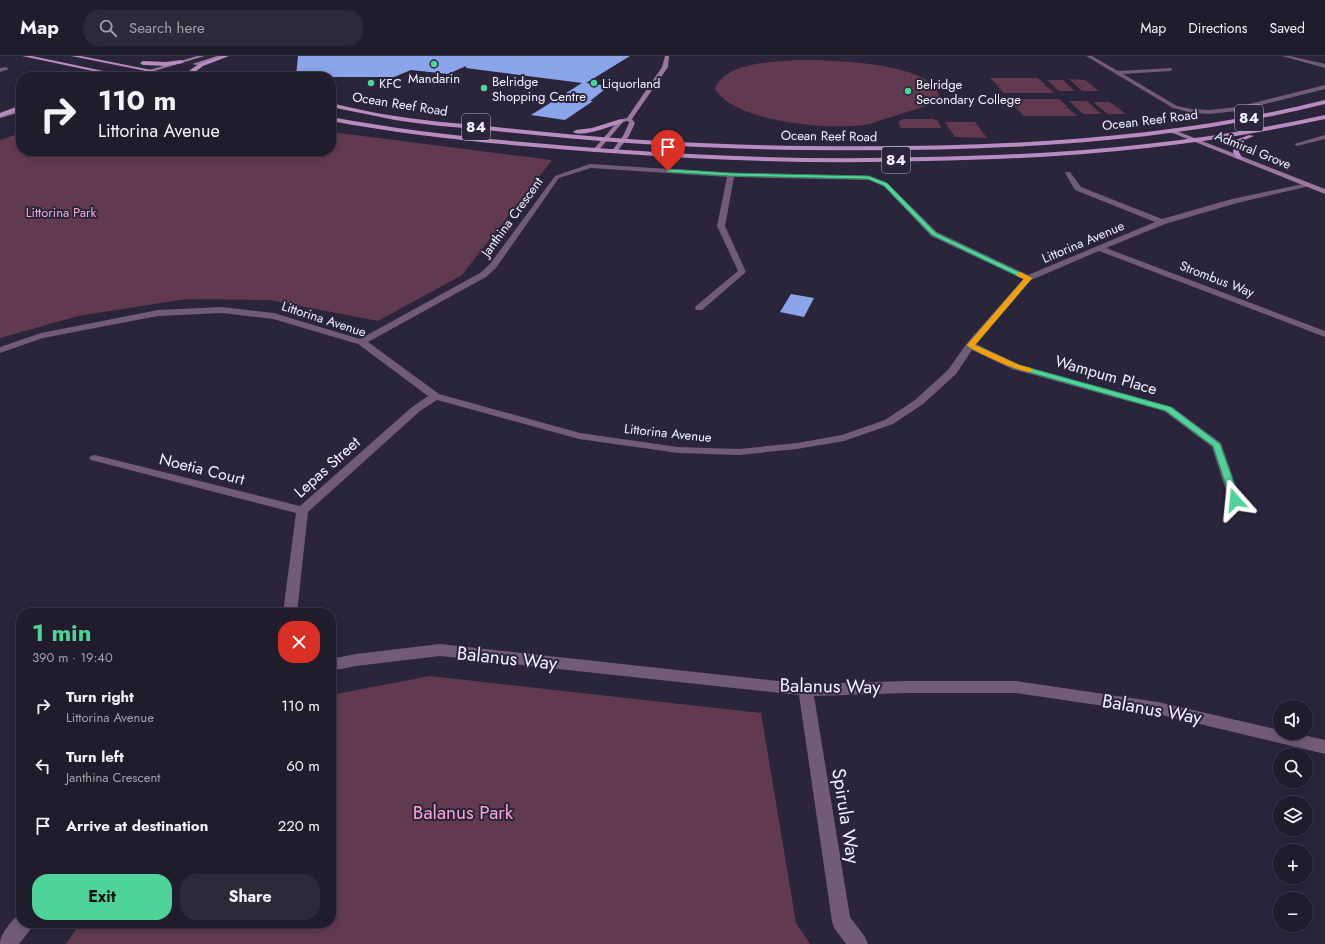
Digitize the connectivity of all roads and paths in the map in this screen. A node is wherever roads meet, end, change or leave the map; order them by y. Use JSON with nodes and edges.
{"nodes":[{"id":1,"x":24,"y":56,"type":"edge"},
{"id":2,"x":73,"y":56,"type":"edge"},
{"id":3,"x":79,"y":56,"type":"edge"},
{"id":4,"x":203,"y":56,"type":"edge"},
{"id":5,"x":222,"y":56,"type":"edge"},
{"id":6,"x":226,"y":56,"type":"edge"},
{"id":7,"x":668,"y":56,"type":"edge"},
{"id":8,"x":1088,"y":56,"type":"edge"},
{"id":9,"x":1284,"y":56,"type":"edge"},
{"id":10,"x":181,"y":62,"type":"junction"},
{"id":11,"x":1325,"y":66,"type":"edge"},
{"id":12,"x":1170,"y":69,"type":"dead end"},
{"id":13,"x":96,"y":70,"type":"junction"},
{"id":14,"x":150,"y":71,"type":"junction"},
{"id":15,"x":98,"y":72,"type":"edge"},
{"id":16,"x":105,"y":72,"type":"edge"},
{"id":17,"x":146,"y":72,"type":"edge"},
{"id":18,"x":156,"y":72,"type":"edge"},
{"id":19,"x":166,"y":72,"type":"edge"},
{"id":20,"x":192,"y":72,"type":"edge"},
{"id":21,"x":1118,"y":73,"type":"junction"},
{"id":22,"x":1325,"y":87,"type":"edge"},
{"id":23,"x":1325,"y":102,"type":"edge"},
{"id":24,"x":336,"y":106,"type":"edge"},
{"id":25,"x":16,"y":110,"type":"edge"},
{"id":26,"x":0,"y":116,"type":"edge"},
{"id":27,"x":16,"y":117,"type":"edge"},
{"id":28,"x":1325,"y":117,"type":"edge"},
{"id":29,"x":630,"y":119,"type":"junction"},
{"id":30,"x":336,"y":120,"type":"edge"},
{"id":31,"x":621,"y":121,"type":"junction"},
{"id":32,"x":0,"y":122,"type":"edge"},
{"id":33,"x":1286,"y":126,"type":"junction"},
{"id":34,"x":1172,"y":131,"type":"junction"},
{"id":35,"x":533,"y":134,"type":"junction"},
{"id":36,"x":1325,"y":137,"type":"edge"},
{"id":37,"x":605,"y":140,"type":"junction"},
{"id":38,"x":623,"y":141,"type":"junction"},
{"id":39,"x":1197,"y":141,"type":"junction"},
{"id":40,"x":1297,"y":144,"type":"dead end"},
{"id":41,"x":595,"y":151,"type":"junction"},
{"id":42,"x":614,"y":152,"type":"junction"},
{"id":43,"x":1239,"y":158,"type":"junction"},
{"id":44,"x":1068,"y":173,"type":"dead end"},
{"id":45,"x":731,"y":175,"type":"junction"},
{"id":46,"x":1308,"y":185,"type":"junction"},
{"id":47,"x":1325,"y":192,"type":"edge"},
{"id":48,"x":1162,"y":222,"type":"junction"},
{"id":49,"x":1100,"y":249,"type":"junction"},
{"id":50,"x":1028,"y":278,"type":"junction"},
{"id":51,"x":699,"y":308,"type":"dead end"},
{"id":52,"x":1325,"y":334,"type":"edge"},
{"id":53,"x":361,"y":342,"type":"junction"},
{"id":54,"x":970,"y":345,"type":"junction"},
{"id":55,"x":0,"y":350,"type":"edge"},
{"id":56,"x":435,"y":396,"type":"junction"},
{"id":57,"x":95,"y":458,"type":"dead end"},
{"id":58,"x":1235,"y":500,"type":"dead end"},
{"id":59,"x":302,"y":511,"type":"junction"},
{"id":60,"x":291,"y":608,"type":"edge"},
{"id":61,"x":336,"y":664,"type":"edge"},
{"id":62,"x":806,"y":690,"type":"junction"},
{"id":63,"x":1325,"y":747,"type":"edge"},
{"id":64,"x":19,"y":928,"type":"edge"},
{"id":65,"x":7,"y":944,"type":"edge"},
{"id":66,"x":858,"y":944,"type":"edge"}],
"edges":[{"from":1,"to":13,"type":"main road"},
{"from":2,"to":14,"type":"main road"},
{"from":3,"to":10,"type":"main road"},
{"from":4,"to":10,"type":"street"},
{"from":5,"to":19,"type":"street"},
{"from":6,"to":20,"type":"main road"},
{"from":7,"to":29,"type":"street"},
{"from":8,"to":21,"type":"street"},
{"from":9,"to":11,"type":"street"},
{"from":10,"to":14,"type":"street"},
{"from":12,"to":21,"type":"street"},
{"from":13,"to":15,"type":"main road"},
{"from":13,"to":16,"type":"main road"},
{"from":14,"to":17,"type":"street"},
{"from":14,"to":18,"type":"main road"},
{"from":21,"to":22,"type":"street"},
{"from":23,"to":34,"type":"main road","name":"Ocean Reef Road","number":"84"},
{"from":24,"to":35,"type":"main road","name":"Ocean Reef Road","number":"84"},
{"from":25,"to":26,"type":"street"},
{"from":27,"to":32,"type":"street"},
{"from":28,"to":33,"type":"main road","name":"Ocean Reef Road","number":"84"},
{"from":29,"to":31,"type":"street"},
{"from":29,"to":38,"type":"street"},
{"from":30,"to":41,"type":"main road","name":"Ocean Reef Road","number":"84"},
{"from":31,"to":35,"type":"main road"},
{"from":31,"to":37,"type":"street"},
{"from":33,"to":39,"type":"main road","name":"Ocean Reef Road","number":"84"},
{"from":33,"to":43,"type":"main road"},
{"from":34,"to":38,"type":"main road","name":"Ocean Reef Road","number":"84"},
{"from":34,"to":39,"type":"street","name":"Admiral Grove"},
{"from":35,"to":37,"type":"main road","name":"Ocean Reef Road","number":"84"},
{"from":36,"to":40,"type":"street"},
{"from":37,"to":38,"type":"main road","name":"Ocean Reef Road","number":"84"},
{"from":37,"to":41,"type":"street"},
{"from":38,"to":42,"type":"street"},
{"from":39,"to":42,"type":"main road","name":"Ocean Reef Road","number":"84"},
{"from":39,"to":43,"type":"street","name":"Admiral Grove"},
{"from":41,"to":42,"type":"main road","name":"Ocean Reef Road","number":"84"},
{"from":43,"to":46,"type":"street","name":"Admiral Grove"},
{"from":44,"to":48,"type":"street"},
{"from":45,"to":50,"type":"street","name":"Janthina Crescent"},
{"from":45,"to":51,"type":"street"},
{"from":45,"to":53,"type":"street","name":"Janthina Crescent"},
{"from":46,"to":47,"type":"street","name":"Admiral Grove"},
{"from":46,"to":48,"type":"street","name":"Littorina Avenue"},
{"from":48,"to":49,"type":"street","name":"Littorina Avenue"},
{"from":49,"to":50,"type":"street","name":"Littorina Avenue"},
{"from":49,"to":52,"type":"street","name":"Strombus Way"},
{"from":50,"to":54,"type":"street","name":"Littorina Avenue"},
{"from":53,"to":55,"type":"street","name":"Littorina Avenue"},
{"from":53,"to":56,"type":"street","name":"Littorina Avenue"},
{"from":54,"to":56,"type":"street","name":"Littorina Avenue"},
{"from":54,"to":58,"type":"street","name":"Wampum Place"},
{"from":56,"to":59,"type":"street","name":"Lepas Street"},
{"from":57,"to":59,"type":"street","name":"Noetia Court"},
{"from":59,"to":60,"type":"street","name":"Lepas Street"},
{"from":61,"to":62,"type":"street","name":"Balanus Way"},
{"from":62,"to":63,"type":"street","name":"Balanus Way"},
{"from":62,"to":66,"type":"street","name":"Spirula Way"},
{"from":64,"to":65,"type":"street"}]}
